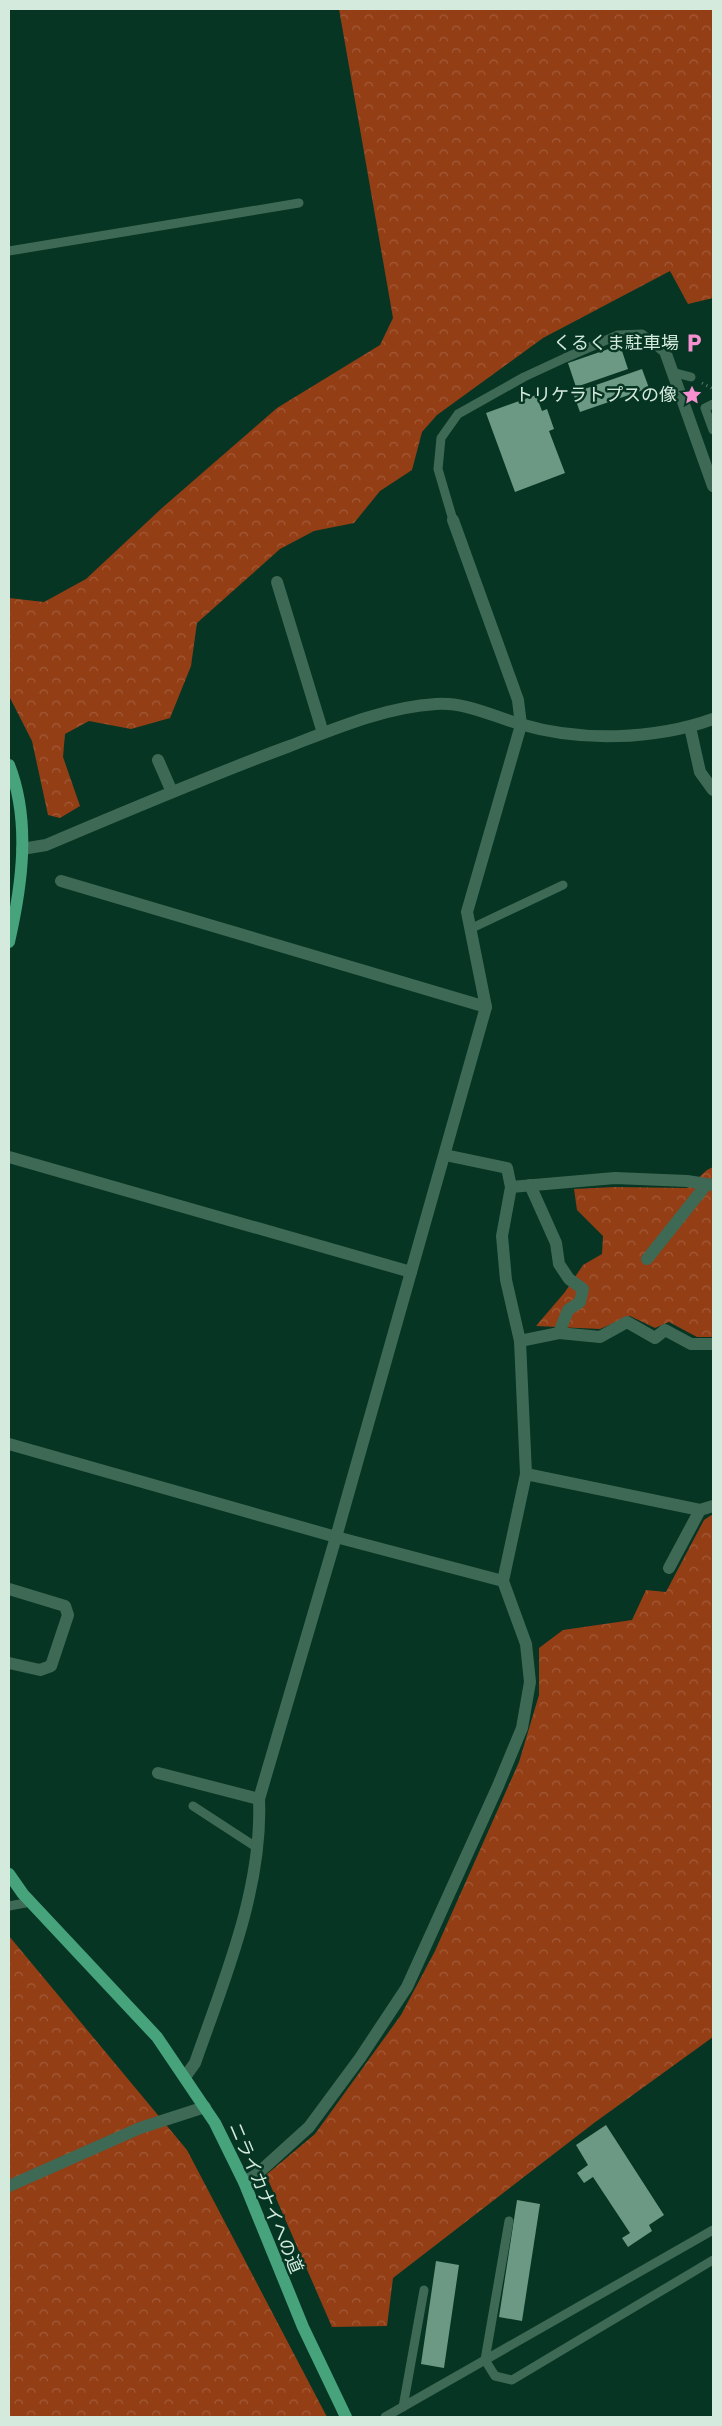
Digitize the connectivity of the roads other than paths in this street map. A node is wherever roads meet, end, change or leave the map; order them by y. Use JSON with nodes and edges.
{"nodes":[{"id":1,"x":299,"y":203,"type":"dead end"},
{"id":2,"x":9,"y":252,"type":"edge"},
{"id":3,"x":666,"y":354,"type":"joint"},
{"id":4,"x":672,"y":372,"type":"junction"},
{"id":5,"x":691,"y":377,"type":"dead end"},
{"id":6,"x":713,"y":404,"type":"edge"},
{"id":7,"x":713,"y":430,"type":"edge"},
{"id":8,"x":713,"y":486,"type":"edge"},
{"id":9,"x":453,"y":520,"type":"joint"},
{"id":10,"x":278,"y":582,"type":"dead end"},
{"id":11,"x":713,"y":719,"type":"edge"},
{"id":12,"x":521,"y":725,"type":"junction"},
{"id":13,"x":690,"y":727,"type":"junction"},
{"id":14,"x":323,"y":733,"type":"junction"},
{"id":15,"x":158,"y":760,"type":"dead end"},
{"id":16,"x":9,"y":765,"type":"edge"},
{"id":17,"x":713,"y":790,"type":"edge"},
{"id":18,"x":172,"y":792,"type":"junction"},
{"id":19,"x":22,"y":848,"type":"junction"},
{"id":20,"x":62,"y":881,"type":"dead end"},
{"id":21,"x":563,"y":885,"type":"dead end"},
{"id":22,"x":470,"y":929,"type":"junction"},
{"id":23,"x":9,"y":942,"type":"edge"},
{"id":24,"x":486,"y":1008,"type":"junction"},
{"id":25,"x":445,"y":1155,"type":"junction"},
{"id":26,"x":9,"y":1157,"type":"edge"},
{"id":27,"x":530,"y":1185,"type":"junction"},
{"id":28,"x":710,"y":1185,"type":"edge"},
{"id":29,"x":511,"y":1187,"type":"junction"},
{"id":30,"x":647,"y":1259,"type":"dead end"},
{"id":31,"x":411,"y":1272,"type":"junction"},
{"id":32,"x":559,"y":1333,"type":"junction"},
{"id":33,"x":520,"y":1341,"type":"junction"},
{"id":34,"x":713,"y":1344,"type":"edge"},
{"id":35,"x":9,"y":1444,"type":"edge"},
{"id":36,"x":526,"y":1474,"type":"junction"},
{"id":37,"x":713,"y":1506,"type":"edge"},
{"id":38,"x":700,"y":1510,"type":"junction"},
{"id":39,"x":336,"y":1537,"type":"junction"},
{"id":40,"x":669,"y":1568,"type":"dead end"},
{"id":41,"x":503,"y":1581,"type":"junction"},
{"id":42,"x":9,"y":1589,"type":"edge"},
{"id":43,"x":9,"y":1663,"type":"edge"},
{"id":44,"x":158,"y":1772,"type":"dead end"},
{"id":45,"x":259,"y":1799,"type":"junction"},
{"id":46,"x":194,"y":1806,"type":"dead end"},
{"id":47,"x":256,"y":1847,"type":"junction"},
{"id":48,"x":9,"y":1874,"type":"edge"},
{"id":49,"x":31,"y":1902,"type":"junction"},
{"id":50,"x":9,"y":1906,"type":"edge"},
{"id":51,"x":185,"y":2077,"type":"junction"},
{"id":52,"x":205,"y":2107,"type":"junction"},
{"id":53,"x":244,"y":2182,"type":"junction"},
{"id":54,"x":9,"y":2186,"type":"edge"},
{"id":55,"x":509,"y":2221,"type":"dead end"},
{"id":56,"x":713,"y":2230,"type":"edge"},
{"id":57,"x":713,"y":2260,"type":"edge"},
{"id":58,"x":424,"y":2290,"type":"dead end"},
{"id":59,"x":485,"y":2360,"type":"junction"},
{"id":60,"x":403,"y":2407,"type":"junction"},
{"id":61,"x":346,"y":2417,"type":"edge"},
{"id":62,"x":384,"y":2417,"type":"edge"}],
"edges":[{"from":1,"to":2,"type":"lane"},
{"from":3,"to":4,"type":"street"},
{"from":3,"to":9,"type":"lane"},
{"from":4,"to":5,"type":"lane"},
{"from":4,"to":8,"type":"street"},
{"from":6,"to":7,"type":"lane"},
{"from":9,"to":12,"type":"street"},
{"from":10,"to":14,"type":"street"},
{"from":11,"to":13,"type":"street"},
{"from":12,"to":13,"type":"street"},
{"from":12,"to":14,"type":"street"},
{"from":12,"to":22,"type":"street"},
{"from":13,"to":17,"type":"street"},
{"from":14,"to":18,"type":"street"},
{"from":15,"to":18,"type":"street"},
{"from":16,"to":19,"type":"main road"},
{"from":18,"to":19,"type":"street"},
{"from":19,"to":23,"type":"main road"},
{"from":20,"to":24,"type":"street"},
{"from":21,"to":22,"type":"lane"},
{"from":22,"to":24,"type":"street"},
{"from":24,"to":25,"type":"street"},
{"from":25,"to":29,"type":"street"},
{"from":25,"to":31,"type":"street"},
{"from":26,"to":31,"type":"street"},
{"from":27,"to":28,"type":"street"},
{"from":27,"to":29,"type":"street"},
{"from":27,"to":32,"type":"street"},
{"from":28,"to":30,"type":"street"},
{"from":29,"to":33,"type":"street"},
{"from":31,"to":39,"type":"street"},
{"from":32,"to":33,"type":"street"},
{"from":32,"to":34,"type":"street"},
{"from":33,"to":36,"type":"street"},
{"from":35,"to":39,"type":"street"},
{"from":36,"to":38,"type":"street"},
{"from":36,"to":41,"type":"street"},
{"from":37,"to":38,"type":"street"},
{"from":38,"to":40,"type":"street"},
{"from":39,"to":41,"type":"street"},
{"from":39,"to":45,"type":"street"},
{"from":41,"to":53,"type":"street"},
{"from":42,"to":43,"type":"street"},
{"from":44,"to":45,"type":"street"},
{"from":45,"to":47,"type":"street"},
{"from":46,"to":47,"type":"lane"},
{"from":47,"to":51,"type":"street"},
{"from":48,"to":49,"type":"main road","name":"ニライカナイへの道"},
{"from":49,"to":50,"type":"lane"},
{"from":49,"to":51,"type":"main road","name":"ニライカナイへの道"},
{"from":51,"to":52,"type":"main road","name":"ニライカナイへの道"},
{"from":52,"to":53,"type":"main road","name":"ニライカナイへの道"},
{"from":52,"to":54,"type":"street"},
{"from":53,"to":61,"type":"main road","name":"ニライカナイへの道"},
{"from":55,"to":59,"type":"lane"},
{"from":56,"to":59,"type":"lane"},
{"from":57,"to":59,"type":"lane"},
{"from":58,"to":60,"type":"lane"},
{"from":59,"to":60,"type":"lane"},
{"from":60,"to":62,"type":"lane"}]}
